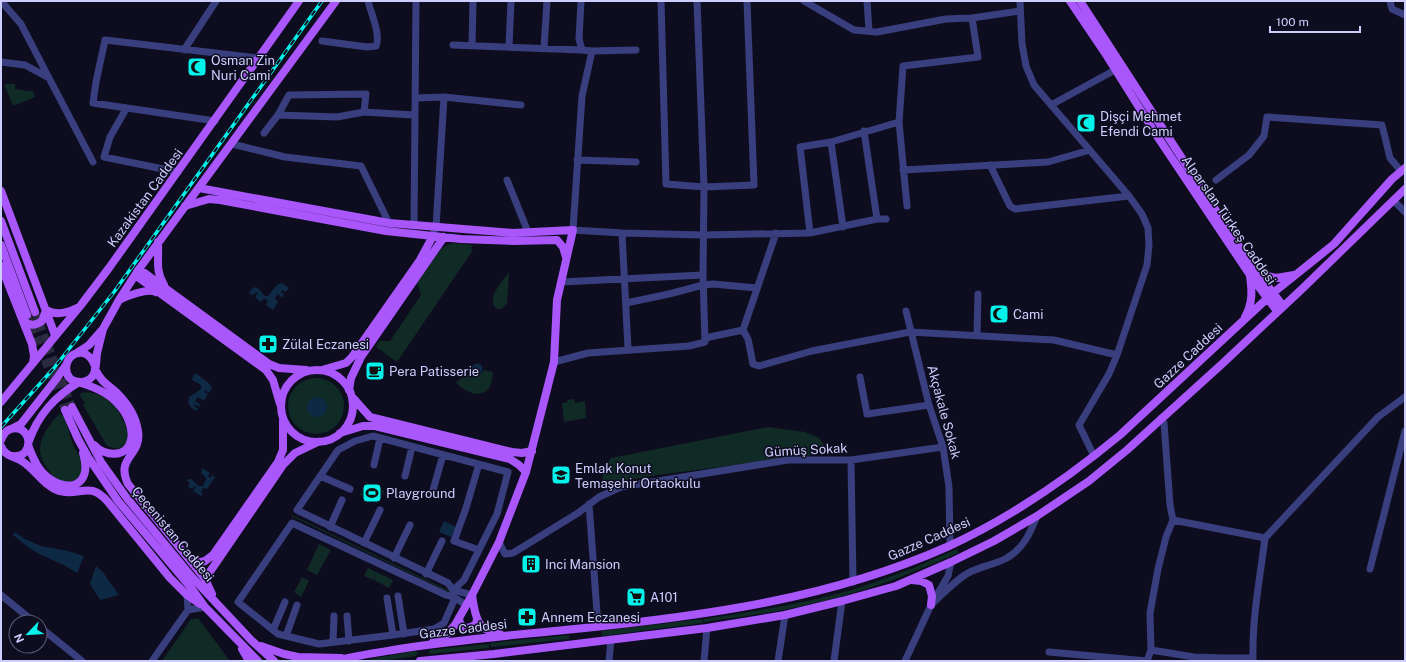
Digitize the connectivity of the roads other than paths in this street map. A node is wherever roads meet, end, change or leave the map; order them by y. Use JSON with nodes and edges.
{"nodes":[{"id":1,"x":1,"y":1,"type":"edge"},
{"id":2,"x":216,"y":1,"type":"edge"},
{"id":3,"x":299,"y":1,"type":"edge"},
{"id":4,"x":336,"y":1,"type":"edge"},
{"id":5,"x":368,"y":1,"type":"edge"},
{"id":6,"x":416,"y":1,"type":"edge"},
{"id":7,"x":473,"y":1,"type":"edge"},
{"id":8,"x":511,"y":1,"type":"edge"},
{"id":9,"x":547,"y":1,"type":"edge"},
{"id":10,"x":581,"y":1,"type":"edge"},
{"id":11,"x":661,"y":1,"type":"edge"},
{"id":12,"x":697,"y":1,"type":"edge"},
{"id":13,"x":747,"y":1,"type":"edge"},
{"id":14,"x":804,"y":1,"type":"edge"},
{"id":15,"x":820,"y":1,"type":"edge"},
{"id":16,"x":867,"y":1,"type":"edge"},
{"id":17,"x":1020,"y":1,"type":"edge"},
{"id":18,"x":1070,"y":1,"type":"edge"},
{"id":19,"x":1080,"y":1,"type":"edge"},
{"id":20,"x":1390,"y":1,"type":"edge"},
{"id":21,"x":820,"y":10,"type":"junction"},
{"id":22,"x":1020,"y":11,"type":"junction"},
{"id":23,"x":1405,"y":15,"type":"edge"},
{"id":24,"x":972,"y":18,"type":"junction"},
{"id":25,"x":869,"y":31,"type":"junction"},
{"id":26,"x":322,"y":41,"type":"dead end"},
{"id":27,"x":454,"y":45,"type":"dead end"},
{"id":28,"x":472,"y":45,"type":"junction"},
{"id":29,"x":510,"y":47,"type":"junction"},
{"id":30,"x":544,"y":48,"type":"junction"},
{"id":31,"x":184,"y":50,"type":"junction"},
{"id":32,"x":582,"y":50,"type":"junction"},
{"id":33,"x":592,"y":50,"type":"junction"},
{"id":34,"x":636,"y":50,"type":"dead end"},
{"id":35,"x":259,"y":58,"type":"junction"},
{"id":36,"x":1,"y":62,"type":"edge"},
{"id":37,"x":1115,"y":70,"type":"junction"},
{"id":38,"x":49,"y":78,"type":"junction"},
{"id":39,"x":444,"y":97,"type":"junction"},
{"id":40,"x":416,"y":98,"type":"junction"},
{"id":41,"x":521,"y":105,"type":"dead end"},
{"id":42,"x":1051,"y":105,"type":"junction"},
{"id":43,"x":126,"y":109,"type":"junction"},
{"id":44,"x":364,"y":112,"type":"junction"},
{"id":45,"x":278,"y":115,"type":"junction"},
{"id":46,"x":414,"y":115,"type":"junction"},
{"id":47,"x":215,"y":121,"type":"junction"},
{"id":48,"x":899,"y":122,"type":"junction"},
{"id":49,"x":864,"y":131,"type":"junction"},
{"id":50,"x":264,"y":133,"type":"dead end"},
{"id":51,"x":831,"y":142,"type":"junction"},
{"id":52,"x":232,"y":144,"type":"junction"},
{"id":53,"x":1090,"y":150,"type":"junction"},
{"id":54,"x":577,"y":160,"type":"junction"},
{"id":55,"x":93,"y":162,"type":"dead end"},
{"id":56,"x":636,"y":162,"type":"dead end"},
{"id":57,"x":990,"y":165,"type":"junction"},
{"id":58,"x":1403,"y":169,"type":"edge"},
{"id":59,"x":903,"y":170,"type":"junction"},
{"id":60,"x":178,"y":172,"type":"junction"},
{"id":61,"x":507,"y":180,"type":"dead end"},
{"id":62,"x":1216,"y":180,"type":"dead end"},
{"id":63,"x":704,"y":187,"type":"junction"},
{"id":64,"x":199,"y":188,"type":"junction"},
{"id":65,"x":1405,"y":189,"type":"edge"},
{"id":66,"x":1,"y":191,"type":"edge"},
{"id":67,"x":1129,"y":196,"type":"junction"},
{"id":68,"x":1393,"y":200,"type":"junction"},
{"id":69,"x":184,"y":206,"type":"junction"},
{"id":70,"x":907,"y":206,"type":"dead end"},
{"id":71,"x":1405,"y":212,"type":"edge"},
{"id":72,"x":877,"y":219,"type":"junction"},
{"id":73,"x":886,"y":219,"type":"dead end"},
{"id":74,"x":1,"y":221,"type":"edge"},
{"id":75,"x":389,"y":223,"type":"junction"},
{"id":76,"x":414,"y":226,"type":"junction"},
{"id":77,"x":436,"y":227,"type":"junction"},
{"id":78,"x":843,"y":227,"type":"junction"},
{"id":79,"x":573,"y":230,"type":"junction"},
{"id":80,"x":558,"y":231,"type":"junction"},
{"id":81,"x":528,"y":232,"type":"junction"},
{"id":82,"x":622,"y":233,"type":"junction"},
{"id":83,"x":776,"y":233,"type":"junction"},
{"id":84,"x":810,"y":233,"type":"junction"},
{"id":85,"x":703,"y":235,"type":"junction"},
{"id":86,"x":433,"y":236,"type":"junction"},
{"id":87,"x":444,"y":237,"type":"junction"},
{"id":88,"x":558,"y":240,"type":"junction"},
{"id":89,"x":158,"y":242,"type":"junction"},
{"id":90,"x":1,"y":245,"type":"edge"},
{"id":91,"x":567,"y":258,"type":"junction"},
{"id":92,"x":1,"y":266,"type":"edge"},
{"id":93,"x":137,"y":272,"type":"junction"},
{"id":94,"x":1254,"y":274,"type":"junction"},
{"id":95,"x":1295,"y":274,"type":"junction"},
{"id":96,"x":703,"y":275,"type":"junction"},
{"id":97,"x":625,"y":280,"type":"junction"},
{"id":98,"x":561,"y":282,"type":"junction"},
{"id":99,"x":703,"y":285,"type":"junction"},
{"id":100,"x":757,"y":288,"type":"junction"},
{"id":101,"x":164,"y":291,"type":"junction"},
{"id":102,"x":978,"y":294,"type":"dead end"},
{"id":103,"x":1271,"y":296,"type":"junction"},
{"id":104,"x":119,"y":300,"type":"junction"},
{"id":105,"x":626,"y":303,"type":"junction"},
{"id":106,"x":81,"y":305,"type":"junction"},
{"id":107,"x":184,"y":306,"type":"junction"},
{"id":108,"x":1280,"y":309,"type":"junction"},
{"id":109,"x":46,"y":310,"type":"junction"},
{"id":110,"x":906,"y":311,"type":"dead end"},
{"id":111,"x":28,"y":316,"type":"junction"},
{"id":112,"x":1243,"y":322,"type":"junction"},
{"id":113,"x":103,"y":329,"type":"junction"},
{"id":114,"x":743,"y":330,"type":"junction"},
{"id":115,"x":910,"y":332,"type":"junction"},
{"id":116,"x":55,"y":335,"type":"junction"},
{"id":117,"x":977,"y":335,"type":"junction"},
{"id":118,"x":704,"y":338,"type":"junction"},
{"id":119,"x":32,"y":344,"type":"junction"},
{"id":120,"x":46,"y":348,"type":"junction"},
{"id":121,"x":628,"y":349,"type":"junction"},
{"id":122,"x":75,"y":354,"type":"junction"},
{"id":123,"x":1117,"y":355,"type":"junction"},
{"id":124,"x":67,"y":362,"type":"junction"},
{"id":125,"x":554,"y":362,"type":"junction"},
{"id":126,"x":32,"y":365,"type":"junction"},
{"id":127,"x":95,"y":367,"type":"junction"},
{"id":128,"x":309,"y":370,"type":"junction"},
{"id":129,"x":321,"y":370,"type":"junction"},
{"id":130,"x":860,"y":377,"type":"dead end"},
{"id":131,"x":80,"y":382,"type":"junction"},
{"id":132,"x":351,"y":394,"type":"junction"},
{"id":133,"x":1405,"y":397,"type":"edge"},
{"id":134,"x":1,"y":402,"type":"edge"},
{"id":135,"x":929,"y":405,"type":"junction"},
{"id":136,"x":281,"y":406,"type":"junction"},
{"id":137,"x":283,"y":418,"type":"junction"},
{"id":138,"x":1161,"y":418,"type":"junction"},
{"id":139,"x":13,"y":428,"type":"junction"},
{"id":140,"x":1405,"y":431,"type":"edge"},
{"id":141,"x":340,"y":433,"type":"junction"},
{"id":142,"x":86,"y":436,"type":"junction"},
{"id":143,"x":2,"y":437,"type":"edge"},
{"id":144,"x":380,"y":438,"type":"junction"},
{"id":145,"x":78,"y":439,"type":"junction"},
{"id":146,"x":319,"y":442,"type":"junction"},
{"id":147,"x":28,"y":443,"type":"junction"},
{"id":148,"x":1,"y":446,"type":"edge"},
{"id":149,"x":412,"y":447,"type":"junction"},
{"id":150,"x":943,"y":447,"type":"junction"},
{"id":151,"x":532,"y":451,"type":"junction"},
{"id":152,"x":444,"y":455,"type":"junction"},
{"id":153,"x":10,"y":456,"type":"junction"},
{"id":154,"x":1094,"y":456,"type":"junction"},
{"id":155,"x":851,"y":460,"type":"junction"},
{"id":156,"x":1,"y":461,"type":"edge"},
{"id":157,"x":479,"y":464,"type":"junction"},
{"id":158,"x":374,"y":465,"type":"dead end"},
{"id":159,"x":526,"y":472,"type":"junction"},
{"id":160,"x":320,"y":476,"type":"junction"},
{"id":161,"x":405,"y":476,"type":"dead end"},
{"id":162,"x":350,"y":489,"type":"dead end"},
{"id":163,"x":433,"y":490,"type":"dead end"},
{"id":164,"x":342,"y":500,"type":"dead end"},
{"id":165,"x":589,"y":504,"type":"junction"},
{"id":166,"x":380,"y":510,"type":"dead end"},
{"id":167,"x":1037,"y":516,"type":"junction"},
{"id":168,"x":1173,"y":520,"type":"junction"},
{"id":169,"x":410,"y":525,"type":"dead end"},
{"id":170,"x":330,"y":526,"type":"junction"},
{"id":171,"x":1265,"y":538,"type":"junction"},
{"id":172,"x":442,"y":541,"type":"dead end"},
{"id":173,"x":499,"y":542,"type":"junction"},
{"id":174,"x":364,"y":543,"type":"junction"},
{"id":175,"x":950,"y":545,"type":"junction"},
{"id":176,"x":479,"y":550,"type":"junction"},
{"id":177,"x":394,"y":558,"type":"junction"},
{"id":178,"x":951,"y":562,"type":"junction"},
{"id":179,"x":193,"y":564,"type":"junction"},
{"id":180,"x":1370,"y":569,"type":"dead end"},
{"id":181,"x":426,"y":574,"type":"junction"},
{"id":182,"x":205,"y":579,"type":"junction"},
{"id":183,"x":911,"y":580,"type":"junction"},
{"id":184,"x":853,"y":582,"type":"junction"},
{"id":185,"x":454,"y":594,"type":"junction"},
{"id":186,"x":1,"y":595,"type":"edge"},
{"id":187,"x":187,"y":595,"type":"junction"},
{"id":188,"x":472,"y":595,"type":"junction"},
{"id":189,"x":398,"y":596,"type":"dead end"},
{"id":190,"x":387,"y":598,"type":"dead end"},
{"id":191,"x":842,"y":601,"type":"junction"},
{"id":192,"x":284,"y":602,"type":"dead end"},
{"id":193,"x":217,"y":604,"type":"junction"},
{"id":194,"x":297,"y":605,"type":"dead end"},
{"id":195,"x":466,"y":605,"type":"junction"},
{"id":196,"x":931,"y":605,"type":"junction"},
{"id":197,"x":205,"y":607,"type":"junction"},
{"id":198,"x":188,"y":610,"type":"junction"},
{"id":199,"x":24,"y":614,"type":"edge"},
{"id":200,"x":785,"y":615,"type":"junction"},
{"id":201,"x":334,"y":616,"type":"dead end"},
{"id":202,"x":347,"y":616,"type":"dead end"},
{"id":203,"x":459,"y":618,"type":"junction"},
{"id":204,"x":477,"y":619,"type":"junction"},
{"id":205,"x":598,"y":626,"type":"junction"},
{"id":206,"x":707,"y":628,"type":"junction"},
{"id":207,"x":273,"y":630,"type":"junction"},
{"id":208,"x":48,"y":633,"type":"edge"},
{"id":209,"x":404,"y":634,"type":"junction"},
{"id":210,"x":520,"y":634,"type":"junction"},
{"id":211,"x":393,"y":635,"type":"junction"},
{"id":212,"x":234,"y":636,"type":"junction"},
{"id":213,"x":286,"y":636,"type":"junction"},
{"id":214,"x":611,"y":639,"type":"junction"},
{"id":215,"x":349,"y":641,"type":"junction"},
{"id":216,"x":333,"y":642,"type":"junction"},
{"id":217,"x":256,"y":645,"type":"junction"},
{"id":218,"x":429,"y":645,"type":"junction"},
{"id":219,"x":1151,"y":650,"type":"junction"},
{"id":220,"x":1049,"y":652,"type":"dead end"},
{"id":221,"x":347,"y":658,"type":"junction"},
{"id":222,"x":490,"y":658,"type":"edge"},
{"id":223,"x":445,"y":659,"type":"edge"},
{"id":224,"x":82,"y":661,"type":"edge"},
{"id":225,"x":152,"y":661,"type":"edge"},
{"id":226,"x":249,"y":661,"type":"edge"},
{"id":227,"x":258,"y":661,"type":"edge"},
{"id":228,"x":274,"y":661,"type":"edge"},
{"id":229,"x":335,"y":661,"type":"edge"},
{"id":230,"x":420,"y":661,"type":"edge"},
{"id":231,"x":609,"y":661,"type":"edge"},
{"id":232,"x":704,"y":661,"type":"edge"},
{"id":233,"x":778,"y":661,"type":"edge"},
{"id":234,"x":834,"y":661,"type":"edge"},
{"id":235,"x":905,"y":661,"type":"edge"},
{"id":236,"x":1147,"y":661,"type":"edge"}],
"edges":[{"from":1,"to":38,"type":"street"},
{"from":2,"to":31,"type":"street"},
{"from":3,"to":35,"type":"main road","name":"Kazakistan Caddesi"},
{"from":4,"to":52,"type":"main road"},
{"from":5,"to":26,"type":"street"},
{"from":6,"to":40,"type":"street"},
{"from":7,"to":28,"type":"street"},
{"from":8,"to":29,"type":"street"},
{"from":9,"to":30,"type":"street"},
{"from":10,"to":32,"type":"street"},
{"from":11,"to":63,"type":"street"},
{"from":12,"to":63,"type":"street"},
{"from":13,"to":63,"type":"street"},
{"from":14,"to":21,"type":"street"},
{"from":15,"to":21,"type":"street"},
{"from":16,"to":25,"type":"street"},
{"from":17,"to":22,"type":"street"},
{"from":18,"to":37,"type":"main road","name":"Alparslan Türkeş Caddesi"},
{"from":19,"to":94,"type":"main road","name":"Alparslan Türkeş Caddesi"},
{"from":20,"to":23,"type":"street"},
{"from":21,"to":25,"type":"street"},
{"from":22,"to":24,"type":"street"},
{"from":22,"to":42,"type":"street"},
{"from":24,"to":25,"type":"street"},
{"from":24,"to":48,"type":"street"},
{"from":27,"to":28,"type":"street"},
{"from":28,"to":29,"type":"street"},
{"from":29,"to":30,"type":"street"},
{"from":30,"to":32,"type":"street"},
{"from":31,"to":35,"type":"street"},
{"from":31,"to":43,"type":"street"},
{"from":32,"to":33,"type":"street"},
{"from":33,"to":34,"type":"street"},
{"from":33,"to":54,"type":"street"},
{"from":35,"to":47,"type":"main road","name":"Kazakistan Caddesi"},
{"from":36,"to":38,"type":"street"},
{"from":37,"to":42,"type":"street"},
{"from":37,"to":94,"type":"main road","name":"Alparslan Türkeş Caddesi"},
{"from":38,"to":55,"type":"street"},
{"from":39,"to":40,"type":"street"},
{"from":39,"to":41,"type":"street"},
{"from":39,"to":77,"type":"street"},
{"from":40,"to":46,"type":"street"},
{"from":42,"to":53,"type":"street"},
{"from":43,"to":47,"type":"street"},
{"from":43,"to":60,"type":"street"},
{"from":44,"to":45,"type":"street"},
{"from":44,"to":45,"type":"street"},
{"from":44,"to":46,"type":"street"},
{"from":45,"to":50,"type":"street"},
{"from":46,"to":76,"type":"street"},
{"from":47,"to":60,"type":"main road","name":"Kazakistan Caddesi"},
{"from":48,"to":49,"type":"street"},
{"from":48,"to":59,"type":"street"},
{"from":49,"to":51,"type":"street"},
{"from":49,"to":72,"type":"street"},
{"from":51,"to":78,"type":"street"},
{"from":51,"to":84,"type":"street"},
{"from":52,"to":64,"type":"main road"},
{"from":52,"to":75,"type":"street"},
{"from":53,"to":57,"type":"street"},
{"from":53,"to":67,"type":"street"},
{"from":54,"to":56,"type":"street"},
{"from":54,"to":79,"type":"street"},
{"from":57,"to":59,"type":"street"},
{"from":57,"to":67,"type":"street"},
{"from":58,"to":62,"type":"street"},
{"from":58,"to":95,"type":"main road","name":"Gazze Caddesi"},
{"from":59,"to":70,"type":"street"},
{"from":60,"to":106,"type":"main road","name":"Kazakistan Caddesi"},
{"from":61,"to":81,"type":"street"},
{"from":63,"to":85,"type":"street"},
{"from":64,"to":69,"type":"main road"},
{"from":64,"to":75,"type":"main road"},
{"from":65,"to":68,"type":"main road","name":"Gazze Caddesi"},
{"from":66,"to":109,"type":"main road"},
{"from":67,"to":123,"type":"street"},
{"from":68,"to":71,"type":"street"},
{"from":68,"to":108,"type":"main road","name":"Gazze Caddesi"},
{"from":69,"to":86,"type":"main road"},
{"from":69,"to":89,"type":"main road"},
{"from":72,"to":73,"type":"street"},
{"from":72,"to":78,"type":"street"},
{"from":74,"to":111,"type":"main road"},
{"from":75,"to":76,"type":"main road"},
{"from":76,"to":77,"type":"main road"},
{"from":77,"to":81,"type":"main road"},
{"from":77,"to":86,"type":"street"},
{"from":78,"to":84,"type":"street"},
{"from":79,"to":80,"type":"main road"},
{"from":79,"to":82,"type":"street"},
{"from":79,"to":91,"type":"main road"},
{"from":80,"to":81,"type":"main road"},
{"from":80,"to":88,"type":"main road"},
{"from":82,"to":85,"type":"street"},
{"from":82,"to":97,"type":"street"},
{"from":83,"to":84,"type":"street"},
{"from":83,"to":85,"type":"street"},
{"from":83,"to":100,"type":"street"},
{"from":85,"to":96,"type":"street"},
{"from":86,"to":87,"type":"main road"},
{"from":86,"to":129,"type":"main road"},
{"from":87,"to":88,"type":"main road"},
{"from":87,"to":132,"type":"main road"},
{"from":88,"to":91,"type":"main road"},
{"from":89,"to":93,"type":"main road"},
{"from":89,"to":101,"type":"main road"},
{"from":90,"to":111,"type":"main road"},
{"from":91,"to":98,"type":"main road"},
{"from":92,"to":111,"type":"main road"},
{"from":93,"to":101,"type":"main road"},
{"from":93,"to":104,"type":"main road"},
{"from":94,"to":95,"type":"main road"},
{"from":94,"to":103,"type":"main road","name":"Alparslan Türkeş Caddesi"},
{"from":94,"to":112,"type":"main road"},
{"from":95,"to":103,"type":"main road","name":"Gazze Caddesi"},
{"from":96,"to":97,"type":"street"},
{"from":96,"to":99,"type":"street"},
{"from":97,"to":98,"type":"street"},
{"from":97,"to":105,"type":"street"},
{"from":98,"to":125,"type":"main road"},
{"from":99,"to":100,"type":"street"},
{"from":99,"to":105,"type":"street"},
{"from":99,"to":118,"type":"street"},
{"from":100,"to":114,"type":"street"},
{"from":101,"to":104,"type":"main road"},
{"from":101,"to":107,"type":"main road"},
{"from":102,"to":117,"type":"street"},
{"from":103,"to":108,"type":"main road","name":"Alparslan Türkeş Caddesi"},
{"from":103,"to":112,"type":"main road","name":"Gazze Caddesi"},
{"from":104,"to":113,"type":"main road"},
{"from":105,"to":121,"type":"street"},
{"from":106,"to":109,"type":"main road"},
{"from":106,"to":116,"type":"main road","name":"Kazakistan Caddesi"},
{"from":107,"to":128,"type":"main road"},
{"from":107,"to":136,"type":"main road"},
{"from":108,"to":138,"type":"main road","name":"Gazze Caddesi"},
{"from":109,"to":111,"type":"main road"},
{"from":109,"to":116,"type":"main road"},
{"from":110,"to":115,"type":"street","name":"Akçakale Sokak"},
{"from":111,"to":119,"type":"main road"},
{"from":112,"to":154,"type":"main road","name":"Gazze Caddesi"},
{"from":113,"to":122,"type":"main road"},
{"from":113,"to":127,"type":"main road"},
{"from":114,"to":115,"type":"street"},
{"from":114,"to":118,"type":"street"},
{"from":115,"to":117,"type":"street"},
{"from":115,"to":135,"type":"street","name":"Akçakale Sokak"},
{"from":116,"to":120,"type":"main road","name":"Kazakistan Caddesi"},
{"from":117,"to":123,"type":"street"},
{"from":118,"to":121,"type":"street"},
{"from":119,"to":120,"type":"main road"},
{"from":119,"to":126,"type":"main road"},
{"from":120,"to":126,"type":"main road","name":"Kazakistan Caddesi"},
{"from":121,"to":125,"type":"street"},
{"from":122,"to":124,"type":"main road"},
{"from":122,"to":127,"type":"main road"},
{"from":123,"to":154,"type":"street"},
{"from":124,"to":131,"type":"main road"},
{"from":124,"to":139,"type":"main road"},
{"from":125,"to":151,"type":"main road"},
{"from":126,"to":134,"type":"main road","name":"Kazakistan Caddesi"},
{"from":127,"to":131,"type":"main road"},
{"from":127,"to":179,"type":"main road"},
{"from":128,"to":129,"type":"main road"},
{"from":128,"to":136,"type":"main road"},
{"from":129,"to":132,"type":"main road"},
{"from":130,"to":135,"type":"street"},
{"from":131,"to":142,"type":"main road"},
{"from":131,"to":147,"type":"main road"},
{"from":132,"to":141,"type":"main road"},
{"from":132,"to":151,"type":"main road"},
{"from":133,"to":171,"type":"street"},
{"from":135,"to":150,"type":"street","name":"Akçakale Sokak"},
{"from":136,"to":137,"type":"main road"},
{"from":137,"to":146,"type":"main road"},
{"from":137,"to":179,"type":"main road"},
{"from":138,"to":167,"type":"main road","name":"Gazze Caddesi"},
{"from":138,"to":168,"type":"street"},
{"from":139,"to":143,"type":"main road"},
{"from":139,"to":147,"type":"main road"},
{"from":140,"to":180,"type":"street"},
{"from":141,"to":146,"type":"main road"},
{"from":141,"to":159,"type":"main road"},
{"from":142,"to":145,"type":"main road","name":"Çeçenistan Caddesi"},
{"from":142,"to":193,"type":"main road","name":"Çeçenistan Caddesi"},
{"from":144,"to":149,"type":"street"},
{"from":144,"to":158,"type":"street"},
{"from":144,"to":160,"type":"street"},
{"from":145,"to":147,"type":"main road"},
{"from":145,"to":197,"type":"main road","name":"Çeçenistan Caddesi"},
{"from":146,"to":182,"type":"main road"},
{"from":147,"to":153,"type":"main road"},
{"from":148,"to":153,"type":"main road"},
{"from":149,"to":152,"type":"street"},
{"from":149,"to":161,"type":"street"},
{"from":150,"to":155,"type":"street","name":"Gümüş Sokak"},
{"from":150,"to":175,"type":"street","name":"Akçakale Sokak"},
{"from":151,"to":159,"type":"main road"},
{"from":152,"to":157,"type":"street"},
{"from":152,"to":163,"type":"street"},
{"from":153,"to":156,"type":"main road"},
{"from":153,"to":187,"type":"main road"},
{"from":154,"to":175,"type":"main road","name":"Gazze Caddesi"},
{"from":155,"to":165,"type":"street","name":"Gümüş Sokak"},
{"from":155,"to":184,"type":"street"},
{"from":157,"to":176,"type":"street"},
{"from":157,"to":176,"type":"street"},
{"from":159,"to":173,"type":"main road"},
{"from":160,"to":162,"type":"street"},
{"from":160,"to":170,"type":"street"},
{"from":164,"to":170,"type":"street"},
{"from":165,"to":173,"type":"street","name":"Gümüş Sokak"},
{"from":165,"to":205,"type":"street"},
{"from":166,"to":174,"type":"street"},
{"from":167,"to":178,"type":"main road","name":"Gazze Caddesi"},
{"from":167,"to":196,"type":"street"},
{"from":168,"to":171,"type":"street"},
{"from":168,"to":219,"type":"street"},
{"from":169,"to":177,"type":"street"},
{"from":170,"to":174,"type":"street"},
{"from":171,"to":219,"type":"street"},
{"from":172,"to":181,"type":"street"},
{"from":173,"to":188,"type":"main road"},
{"from":174,"to":177,"type":"street"},
{"from":175,"to":184,"type":"main road","name":"Gazze Caddesi"},
{"from":176,"to":185,"type":"street"},
{"from":177,"to":181,"type":"street"},
{"from":178,"to":183,"type":"main road","name":"Gazze Caddesi"},
{"from":178,"to":196,"type":"street"},
{"from":179,"to":182,"type":"main road"},
{"from":181,"to":185,"type":"street"},
{"from":182,"to":193,"type":"main road"},
{"from":183,"to":191,"type":"main road","name":"Gazze Caddesi"},
{"from":183,"to":196,"type":"main road"},
{"from":184,"to":205,"type":"main road","name":"Gazze Caddesi"},
{"from":185,"to":188,"type":"street"},
{"from":185,"to":195,"type":"street"},
{"from":185,"to":207,"type":"street"},
{"from":185,"to":209,"type":"street"},
{"from":186,"to":199,"type":"street"},
{"from":187,"to":197,"type":"main road"},
{"from":187,"to":198,"type":"street"},
{"from":188,"to":195,"type":"main road"},
{"from":188,"to":204,"type":"main road"},
{"from":189,"to":209,"type":"street"},
{"from":190,"to":211,"type":"street"},
{"from":191,"to":200,"type":"main road","name":"Gazze Caddesi"},
{"from":191,"to":234,"type":"street"},
{"from":192,"to":207,"type":"street"},
{"from":193,"to":217,"type":"main road","name":"Çeçenistan Caddesi"},
{"from":194,"to":213,"type":"street"},
{"from":195,"to":203,"type":"main road"},
{"from":196,"to":235,"type":"street"},
{"from":197,"to":198,"type":"street"},
{"from":197,"to":212,"type":"main road","name":"Çeçenistan Caddesi"},
{"from":198,"to":225,"type":"street"},
{"from":200,"to":206,"type":"main road","name":"Gazze Caddesi"},
{"from":200,"to":233,"type":"street"},
{"from":201,"to":216,"type":"street"},
{"from":202,"to":215,"type":"street"},
{"from":203,"to":204,"type":"main road"},
{"from":203,"to":218,"type":"main road"},
{"from":204,"to":210,"type":"main road"},
{"from":205,"to":210,"type":"main road","name":"Gazze Caddesi"},
{"from":206,"to":214,"type":"main road","name":"Gazze Caddesi"},
{"from":206,"to":232,"type":"street"},
{"from":207,"to":213,"type":"street"},
{"from":208,"to":224,"type":"street"},
{"from":209,"to":211,"type":"street"},
{"from":210,"to":218,"type":"main road","name":"Gazze Caddesi"},
{"from":211,"to":215,"type":"street"},
{"from":212,"to":226,"type":"main road"},
{"from":212,"to":227,"type":"main road","name":"Çeçenistan Caddesi"},
{"from":213,"to":216,"type":"street"},
{"from":214,"to":222,"type":"main road","name":"Gazze Caddesi"},
{"from":214,"to":231,"type":"street"},
{"from":215,"to":216,"type":"street"},
{"from":217,"to":221,"type":"main road"},
{"from":217,"to":228,"type":"main road","name":"Çeçenistan Caddesi"},
{"from":218,"to":221,"type":"main road","name":"Gazze Caddesi"},
{"from":219,"to":236,"type":"street"},
{"from":220,"to":236,"type":"street"},
{"from":221,"to":229,"type":"main road","name":"Gazze Caddesi"},
{"from":222,"to":223,"type":"main road","name":"Gazze Caddesi"},
{"from":223,"to":230,"type":"main road","name":"Gazze Caddesi"}]}
